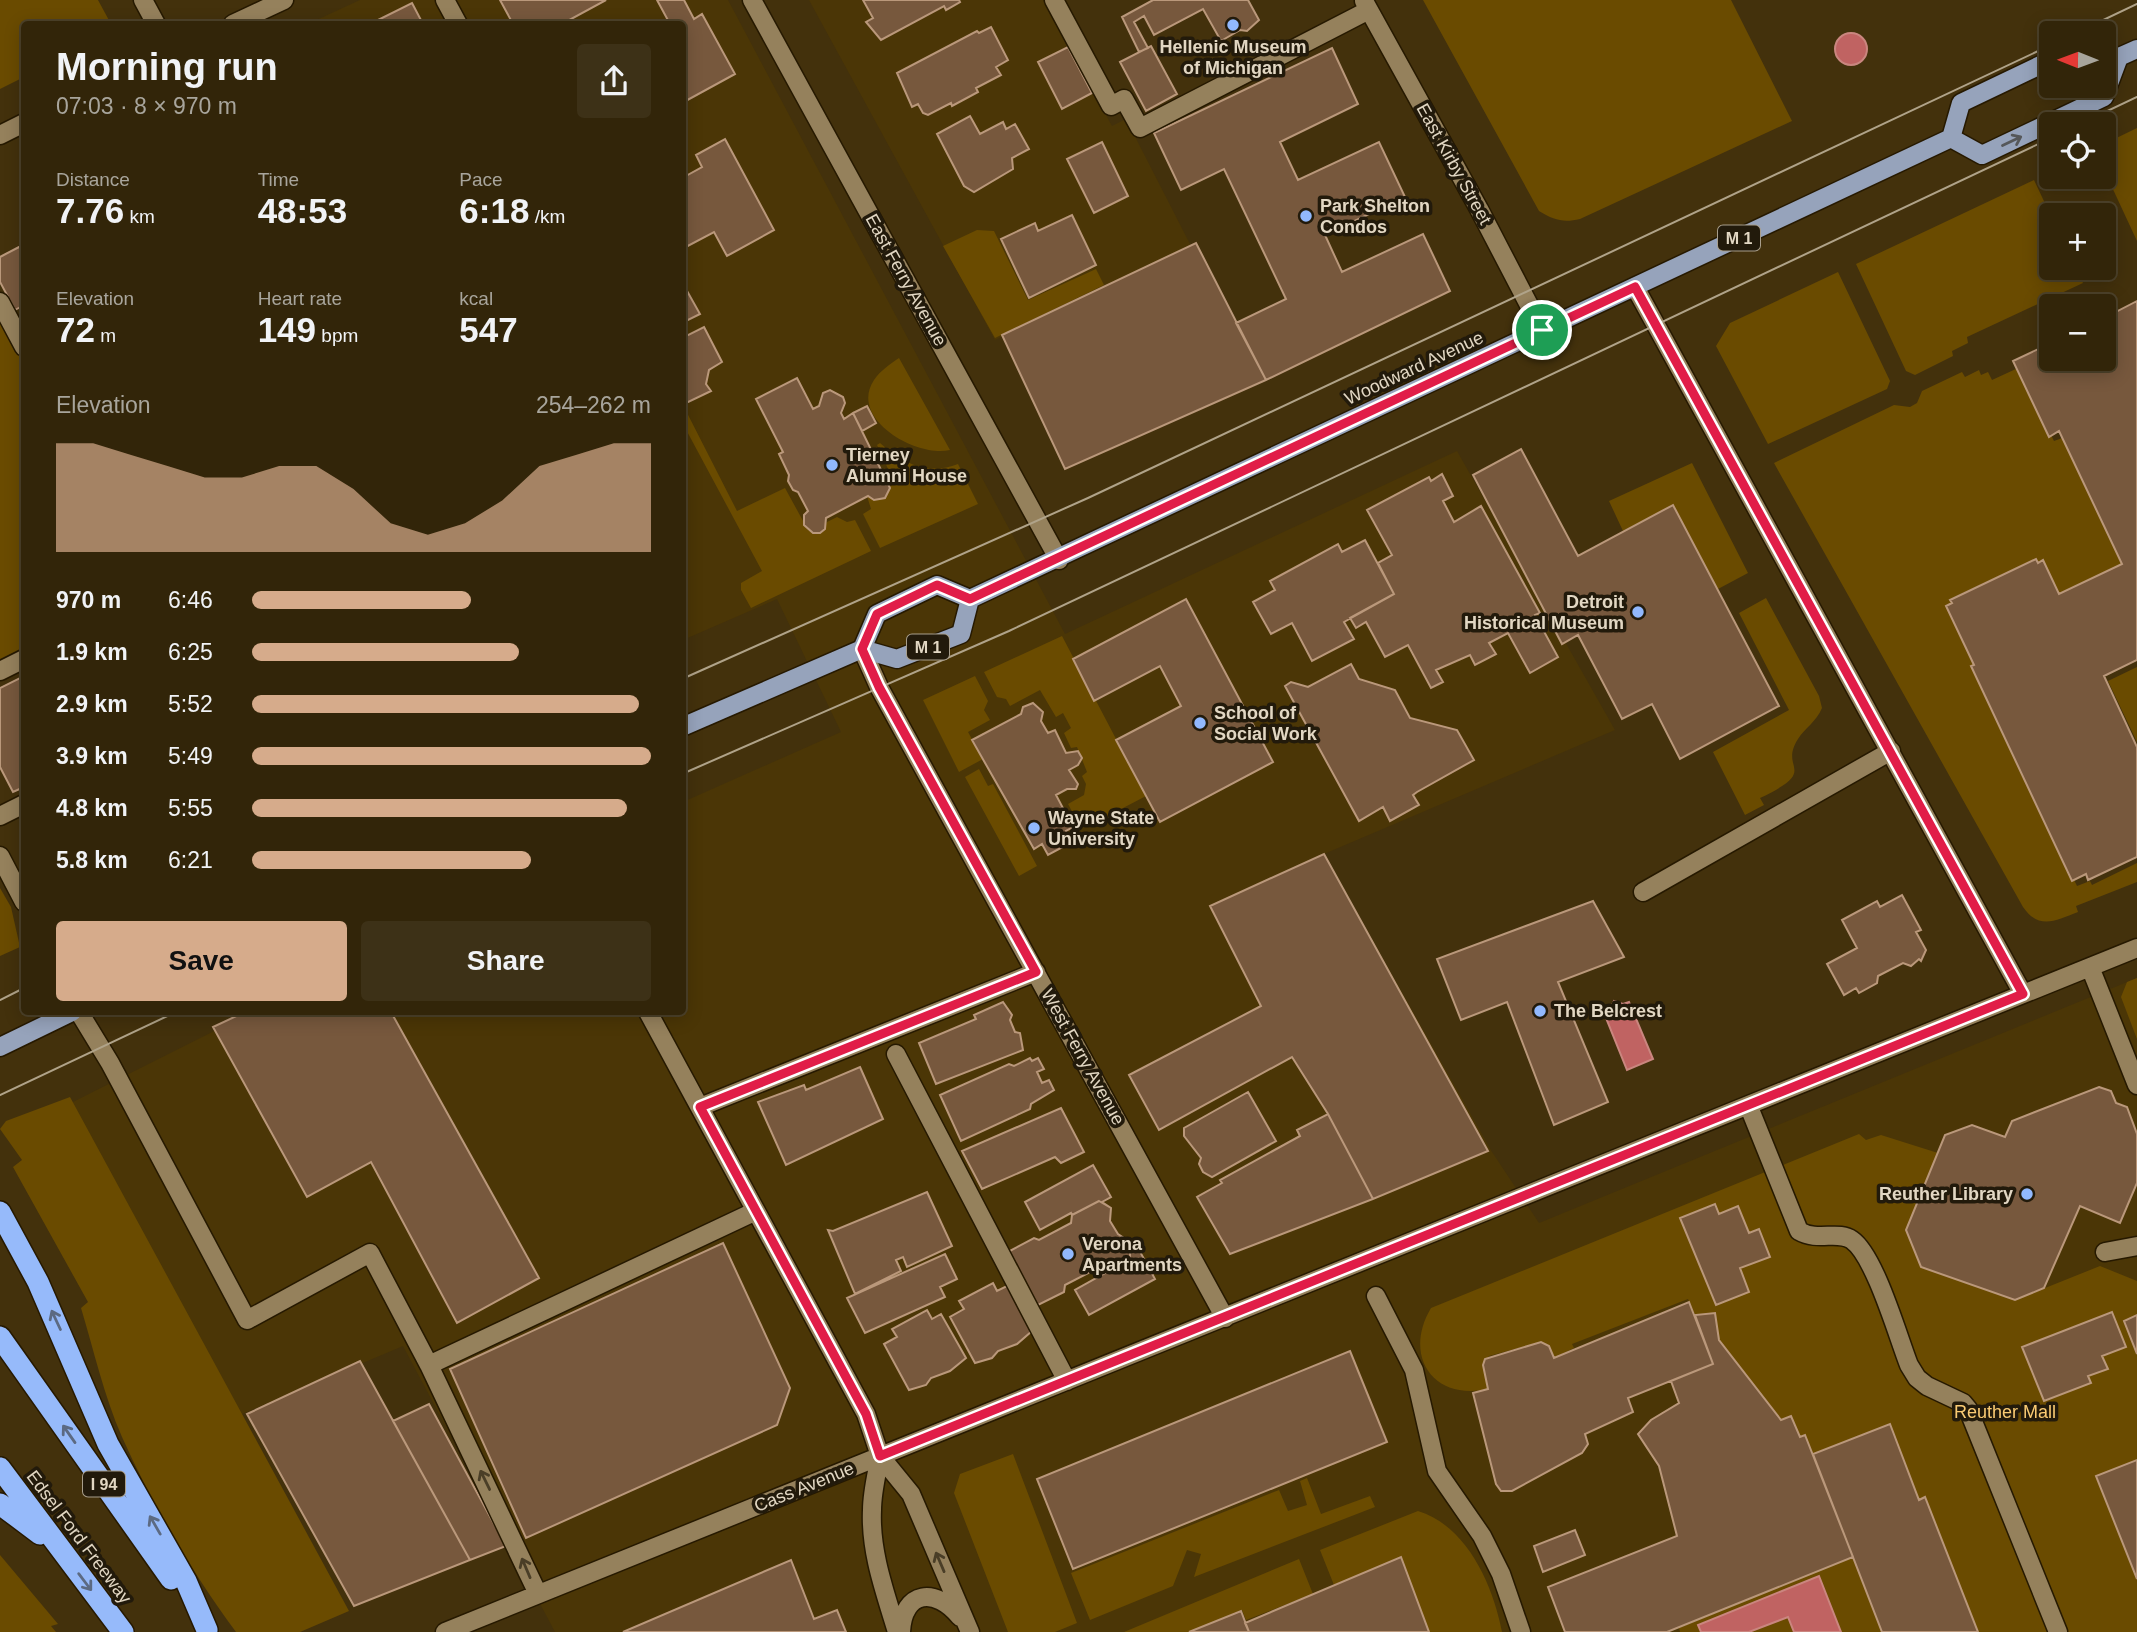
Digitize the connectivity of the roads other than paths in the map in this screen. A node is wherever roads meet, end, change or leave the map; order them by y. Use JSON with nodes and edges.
{"nodes":[{"id":1,"x":143,"y":0,"type":"edge"},
{"id":2,"x":284,"y":0,"type":"edge"},
{"id":3,"x":445,"y":0,"type":"edge"},
{"id":4,"x":752,"y":0,"type":"edge"},
{"id":5,"x":1054,"y":0,"type":"edge"},
{"id":6,"x":1366,"y":5,"type":"edge"},
{"id":7,"x":154,"y":21,"type":"edge"},
{"id":8,"x":239,"y":21,"type":"edge"},
{"id":9,"x":456,"y":21,"type":"edge"},
{"id":10,"x":2137,"y":49,"type":"edge"},
{"id":11,"x":2116,"y":54,"type":"edge"},
{"id":12,"x":2039,"y":66,"type":"edge"},
{"id":13,"x":2102,"y":98,"type":"edge"},
{"id":14,"x":21,"y":124,"type":"edge"},
{"id":15,"x":0,"y":135,"type":"edge"},
{"id":16,"x":1951,"y":138,"type":"junction"},
{"id":17,"x":1635,"y":287,"type":"junction"},
{"id":18,"x":0,"y":302,"type":"edge"},
{"id":19,"x":1542,"y":330,"type":"junction"},
{"id":20,"x":21,"y":342,"type":"edge"},
{"id":21,"x":1059,"y":560,"type":"junction"},
{"id":22,"x":970,"y":599,"type":"junction"},
{"id":23,"x":862,"y":649,"type":"junction"},
{"id":24,"x":21,"y":660,"type":"edge"},
{"id":25,"x":0,"y":671,"type":"edge"},
{"id":26,"x":686,"y":725,"type":"edge"},
{"id":27,"x":1891,"y":751,"type":"junction"},
{"id":28,"x":21,"y":806,"type":"edge"},
{"id":29,"x":0,"y":816,"type":"edge"},
{"id":30,"x":0,"y":856,"type":"edge"},
{"id":31,"x":1643,"y":892,"type":"dead end"},
{"id":32,"x":21,"y":896,"type":"edge"},
{"id":33,"x":2137,"y":948,"type":"edge"},
{"id":34,"x":2090,"y":967,"type":"junction"},
{"id":35,"x":1036,"y":972,"type":"junction"},
{"id":36,"x":2023,"y":994,"type":"junction"},
{"id":37,"x":66,"y":1015,"type":"edge"},
{"id":38,"x":81,"y":1015,"type":"edge"},
{"id":39,"x":650,"y":1015,"type":"edge"},
{"id":40,"x":0,"y":1047,"type":"edge"},
{"id":41,"x":896,"y":1054,"type":"dead end"},
{"id":42,"x":2137,"y":1085,"type":"edge"},
{"id":43,"x":700,"y":1107,"type":"junction"},
{"id":44,"x":1749,"y":1107,"type":"junction"},
{"id":45,"x":756,"y":1210,"type":"junction"},
{"id":46,"x":0,"y":1212,"type":"edge"},
{"id":47,"x":2137,"y":1247,"type":"edge"},
{"id":48,"x":2105,"y":1252,"type":"dead end"},
{"id":49,"x":1376,"y":1296,"type":"dead end"},
{"id":50,"x":1225,"y":1318,"type":"junction"},
{"id":51,"x":0,"y":1337,"type":"edge"},
{"id":52,"x":429,"y":1365,"type":"junction"},
{"id":53,"x":1067,"y":1381,"type":"junction"},
{"id":54,"x":880,"y":1456,"type":"junction"},
{"id":55,"x":0,"y":1468,"type":"edge"},
{"id":56,"x":0,"y":1504,"type":"edge"},
{"id":57,"x":58,"y":1547,"type":"junction"},
{"id":58,"x":538,"y":1594,"type":"junction"},
{"id":59,"x":968,"y":1628,"type":"edge"},
{"id":60,"x":208,"y":1631,"type":"edge"},
{"id":61,"x":123,"y":1632,"type":"edge"},
{"id":62,"x":445,"y":1632,"type":"edge"},
{"id":63,"x":899,"y":1632,"type":"edge"},
{"id":64,"x":1521,"y":1632,"type":"edge"},
{"id":65,"x":2058,"y":1632,"type":"edge"}],
"edges":[{"from":1,"to":7,"type":"street"},
{"from":2,"to":8,"type":"street"},
{"from":3,"to":9,"type":"street"},
{"from":4,"to":21,"type":"street","name":"East Ferry Avenue"},
{"from":5,"to":6,"type":"street"},
{"from":6,"to":19,"type":"street","name":"East Kirby Street"},
{"from":10,"to":11,"type":"main road"},
{"from":12,"to":16,"type":"main road"},
{"from":16,"to":13,"type":"main road","one_way":true},
{"from":14,"to":15,"type":"street"},
{"from":16,"to":17,"type":"main road","name":"Woodward Avenue","number":"M 1"},
{"from":17,"to":19,"type":"main road","name":"Woodward Avenue","number":"M 1"},
{"from":17,"to":27,"type":"street"},
{"from":18,"to":20,"type":"street"},
{"from":19,"to":21,"type":"main road","name":"Woodward Avenue","number":"M 1"},
{"from":21,"to":22,"type":"main road","name":"Woodward Avenue","number":"M 1"},
{"from":22,"to":23,"type":"main road"},
{"from":22,"to":23,"type":"main road","number":"M 1"},
{"from":23,"to":26,"type":"main road"},
{"from":23,"to":35,"type":"street","name":"West Ferry Avenue"},
{"from":24,"to":25,"type":"street"},
{"from":27,"to":31,"type":"street"},
{"from":27,"to":36,"type":"street"},
{"from":28,"to":29,"type":"street"},
{"from":30,"to":32,"type":"street"},
{"from":33,"to":34,"type":"street","name":"Cass Avenue"},
{"from":34,"to":36,"type":"street","name":"Cass Avenue"},
{"from":34,"to":42,"type":"street"},
{"from":35,"to":43,"type":"street"},
{"from":35,"to":50,"type":"street","name":"West Ferry Avenue"},
{"from":36,"to":44,"type":"street","name":"Cass Avenue"},
{"from":37,"to":40,"type":"main road"},
{"from":38,"to":52,"type":"street"},
{"from":39,"to":43,"type":"street"},
{"from":41,"to":53,"type":"street"},
{"from":43,"to":45,"type":"street"},
{"from":44,"to":50,"type":"street","name":"Cass Avenue"},
{"from":44,"to":65,"type":"street"},
{"from":45,"to":52,"type":"street"},
{"from":45,"to":54,"type":"street"},
{"from":60,"to":46,"type":"highway","one_way":true},
{"from":47,"to":48,"type":"street"},
{"from":49,"to":64,"type":"street"},
{"from":50,"to":53,"type":"street","name":"Cass Avenue"},
{"from":60,"to":51,"type":"highway","number":"I 94","one_way":true},
{"from":58,"to":52,"type":"street","one_way":true},
{"from":53,"to":54,"type":"street","name":"Cass Avenue"},
{"from":54,"to":58,"type":"street","name":"Cass Avenue"},
{"from":59,"to":54,"type":"street","one_way":true},
{"from":54,"to":63,"type":"street"},
{"from":55,"to":57,"type":"highway","name":"Edsel Ford Freeway"},
{"from":56,"to":57,"type":"highway"},
{"from":57,"to":61,"type":"highway","name":"Edsel Ford Freeway","one_way":true},
{"from":58,"to":62,"type":"street","name":"Cass Avenue"},
{"from":59,"to":63,"type":"street"}]}
